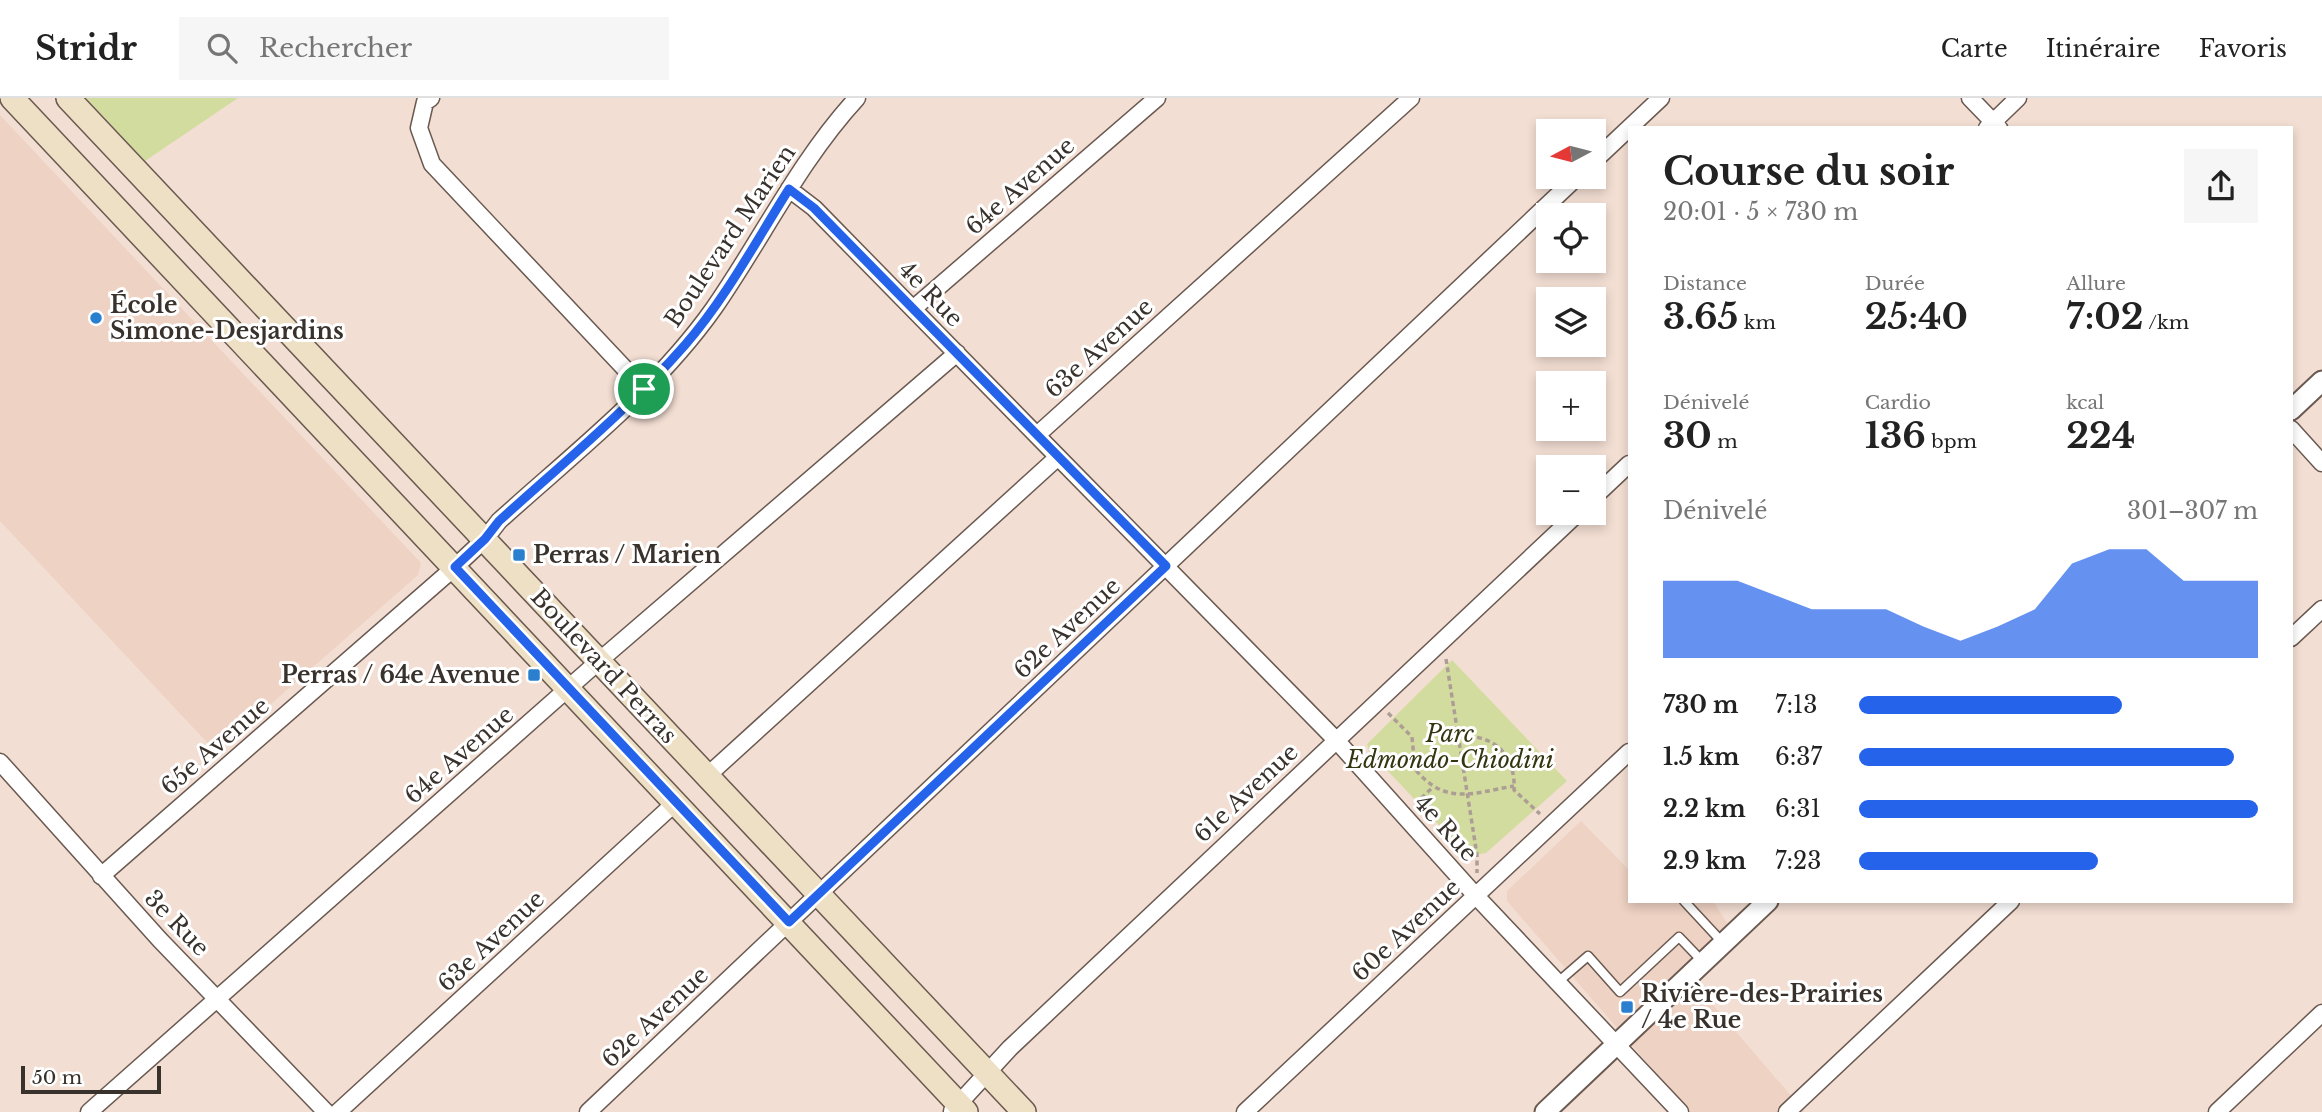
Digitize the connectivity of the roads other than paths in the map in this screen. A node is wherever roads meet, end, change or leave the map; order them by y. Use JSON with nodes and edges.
{"nodes":[{"id":1,"x":12,"y":98,"type":"edge"},
{"id":2,"x":68,"y":98,"type":"edge"},
{"id":3,"x":431,"y":98,"type":"edge"},
{"id":4,"x":857,"y":98,"type":"edge"},
{"id":5,"x":1157,"y":98,"type":"edge"},
{"id":6,"x":1411,"y":98,"type":"edge"},
{"id":7,"x":1661,"y":98,"type":"edge"},
{"id":8,"x":1970,"y":98,"type":"edge"},
{"id":9,"x":2018,"y":98,"type":"edge"},
{"id":10,"x":1631,"y":126,"type":"edge"},
{"id":11,"x":1993,"y":126,"type":"edge"},
{"id":12,"x":1628,"y":129,"type":"edge"},
{"id":13,"x":1606,"y":150,"type":"edge"},
{"id":14,"x":789,"y":189,"type":"junction"},
{"id":15,"x":1564,"y":189,"type":"edge"},
{"id":16,"x":914,"y":309,"type":"junction"},
{"id":17,"x":957,"y":353,"type":"junction"},
{"id":18,"x":2322,"y":381,"type":"edge"},
{"id":19,"x":644,"y":389,"type":"junction"},
{"id":20,"x":2293,"y":408,"type":"edge"},
{"id":21,"x":2293,"y":431,"type":"edge"},
{"id":22,"x":1037,"y":435,"type":"junction"},
{"id":23,"x":1058,"y":457,"type":"junction"},
{"id":24,"x":2322,"y":463,"type":"edge"},
{"id":25,"x":1628,"y":465,"type":"edge"},
{"id":26,"x":1606,"y":486,"type":"edge"},
{"id":27,"x":1565,"y":525,"type":"edge"},
{"id":28,"x":485,"y":539,"type":"junction"},
{"id":29,"x":1166,"y":566,"type":"junction"},
{"id":30,"x":455,"y":567,"type":"junction"},
{"id":31,"x":2322,"y":608,"type":"edge"},
{"id":32,"x":2293,"y":636,"type":"edge"},
{"id":33,"x":599,"y":661,"type":"junction"},
{"id":34,"x":569,"y":689,"type":"junction"},
{"id":35,"x":1336,"y":740,"type":"junction"},
{"id":36,"x":1628,"y":753,"type":"edge"},
{"id":37,"x":0,"y":762,"type":"edge"},
{"id":38,"x":706,"y":776,"type":"junction"},
{"id":39,"x":675,"y":803,"type":"junction"},
{"id":40,"x":101,"y":876,"type":"junction"},
{"id":41,"x":818,"y":894,"type":"junction"},
{"id":42,"x":1476,"y":896,"type":"junction"},
{"id":43,"x":1686,"y":903,"type":"edge"},
{"id":44,"x":1766,"y":903,"type":"edge"},
{"id":45,"x":2009,"y":903,"type":"edge"},
{"id":46,"x":789,"y":922,"type":"junction"},
{"id":47,"x":1723,"y":943,"type":"junction"},
{"id":48,"x":1703,"y":962,"type":"junction"},
{"id":49,"x":1558,"y":982,"type":"junction"},
{"id":50,"x":218,"y":998,"type":"junction"},
{"id":51,"x":2322,"y":1013,"type":"edge"},
{"id":52,"x":1617,"y":1044,"type":"junction"},
{"id":53,"x":986,"y":1072,"type":"junction"},
{"id":54,"x":958,"y":1109,"type":"edge"},
{"id":55,"x":89,"y":1112,"type":"edge"},
{"id":56,"x":326,"y":1112,"type":"edge"},
{"id":57,"x":338,"y":1112,"type":"edge"},
{"id":58,"x":588,"y":1112,"type":"edge"},
{"id":59,"x":1024,"y":1112,"type":"edge"},
{"id":60,"x":1245,"y":1112,"type":"edge"},
{"id":61,"x":1545,"y":1112,"type":"edge"},
{"id":62,"x":1680,"y":1112,"type":"edge"},
{"id":63,"x":1787,"y":1112,"type":"edge"},
{"id":64,"x":2217,"y":1112,"type":"edge"}],
"edges":[{"from":1,"to":30,"type":"main road","name":"Boulevard Perras"},
{"from":2,"to":28,"type":"main road","name":"Boulevard Perras"},
{"from":3,"to":19,"type":"street"},
{"from":4,"to":14,"type":"street","name":"Boulevard Marien"},
{"from":5,"to":16,"type":"street","name":"64e Avenue"},
{"from":6,"to":22,"type":"street","name":"63e Avenue"},
{"from":7,"to":10,"type":"street"},
{"from":8,"to":11,"type":"street"},
{"from":9,"to":11,"type":"street"},
{"from":12,"to":13,"type":"street"},
{"from":14,"to":16,"type":"street","name":"4e Rue"},
{"from":14,"to":19,"type":"street","name":"Boulevard Marien"},
{"from":15,"to":29,"type":"street","name":"62e Avenue"},
{"from":16,"to":17,"type":"street","name":"4e Rue"},
{"from":17,"to":22,"type":"street","name":"4e Rue"},
{"from":17,"to":33,"type":"street","name":"64e Avenue"},
{"from":18,"to":20,"type":"street"},
{"from":19,"to":28,"type":"street","name":"Boulevard Marien"},
{"from":21,"to":24,"type":"street"},
{"from":22,"to":23,"type":"street"},
{"from":23,"to":29,"type":"street","name":"4e Rue"},
{"from":23,"to":38,"type":"street"},
{"from":25,"to":26,"type":"street"},
{"from":27,"to":35,"type":"street","name":"61e Avenue"},
{"from":28,"to":30,"type":"street","name":"65e Avenue"},
{"from":28,"to":33,"type":"main road","name":"Boulevard Perras"},
{"from":29,"to":35,"type":"street","name":"4e Rue"},
{"from":29,"to":41,"type":"street","name":"62e Avenue"},
{"from":30,"to":34,"type":"main road","name":"Boulevard Perras"},
{"from":30,"to":40,"type":"street","name":"65e Avenue"},
{"from":31,"to":32,"type":"street"},
{"from":33,"to":34,"type":"street","name":"64e Avenue"},
{"from":33,"to":38,"type":"main road","name":"Boulevard Perras"},
{"from":34,"to":39,"type":"main road","name":"Boulevard Perras"},
{"from":34,"to":50,"type":"street","name":"64e Avenue"},
{"from":35,"to":42,"type":"street","name":"4e Rue"},
{"from":35,"to":53,"type":"street","name":"61e Avenue"},
{"from":36,"to":42,"type":"street","name":"60e Avenue"},
{"from":37,"to":40,"type":"street","name":"3e Rue"},
{"from":38,"to":41,"type":"main road","name":"Boulevard Perras"},
{"from":39,"to":46,"type":"main road","name":"Boulevard Perras"},
{"from":39,"to":57,"type":"street","name":"63e Avenue"},
{"from":40,"to":50,"type":"street","name":"3e Rue"},
{"from":41,"to":46,"type":"street","name":"62e Avenue"},
{"from":41,"to":53,"type":"main road","name":"Boulevard Perras"},
{"from":42,"to":49,"type":"street","name":"4e Rue"},
{"from":42,"to":60,"type":"street","name":"60e Avenue"},
{"from":43,"to":47,"type":"lane"},
{"from":44,"to":47,"type":"street"},
{"from":45,"to":63,"type":"street"},
{"from":46,"to":54,"type":"main road","name":"Boulevard Perras"},
{"from":46,"to":58,"type":"street","name":"62e Avenue"},
{"from":47,"to":48,"type":"street"},
{"from":48,"to":49,"type":"lane"},
{"from":48,"to":52,"type":"street"},
{"from":49,"to":52,"type":"street","name":"4e Rue"},
{"from":50,"to":55,"type":"street","name":"64e Avenue"},
{"from":50,"to":56,"type":"street","name":"3e Rue"},
{"from":51,"to":64,"type":"street"},
{"from":52,"to":61,"type":"street"},
{"from":52,"to":62,"type":"street","name":"4e Rue"},
{"from":53,"to":54,"type":"street","name":"61e Avenue"},
{"from":53,"to":59,"type":"main road","name":"Boulevard Perras"}]}
